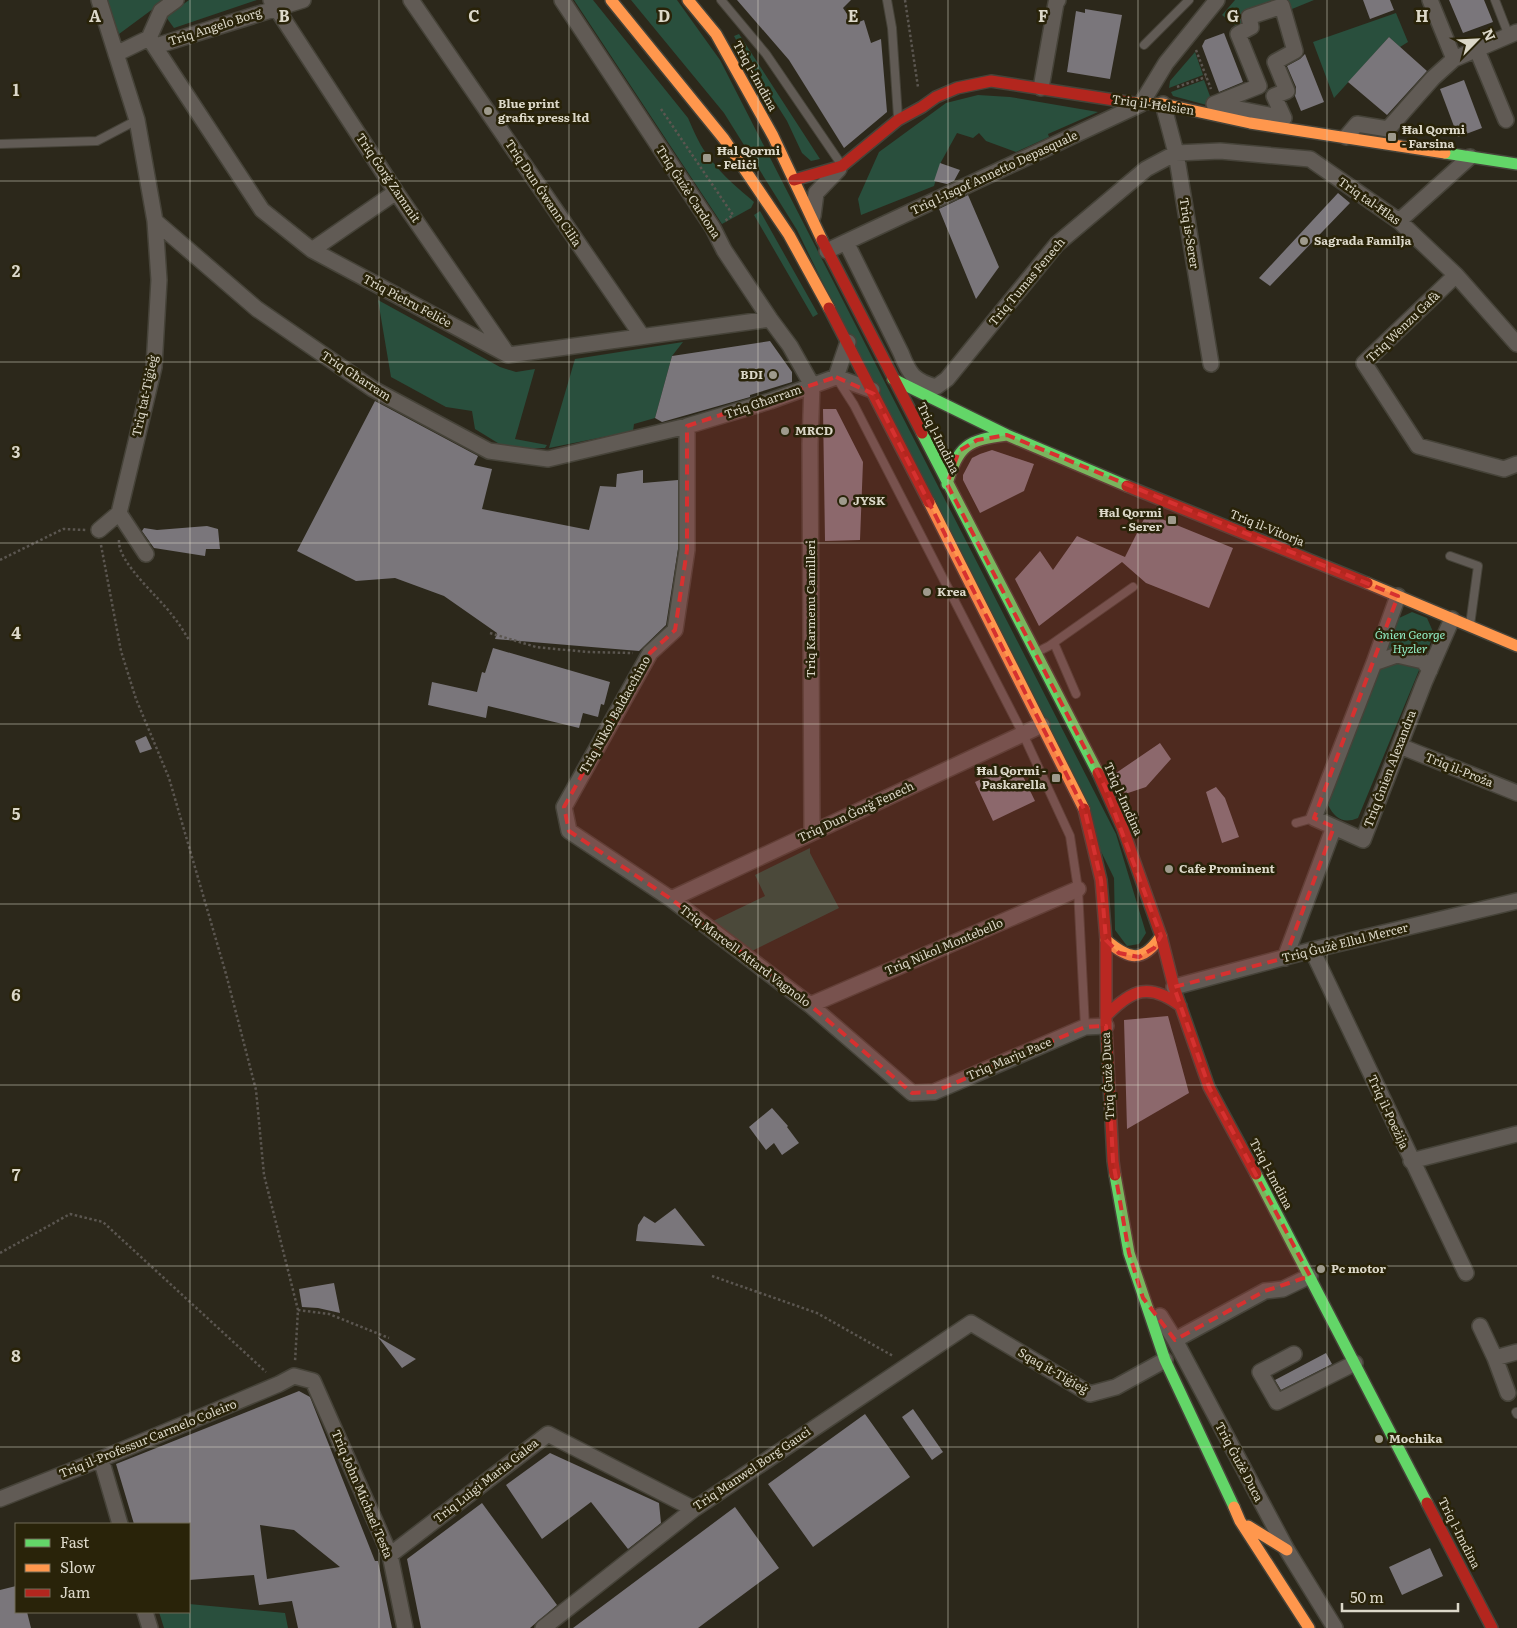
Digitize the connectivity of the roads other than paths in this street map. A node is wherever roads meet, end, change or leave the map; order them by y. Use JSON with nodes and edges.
{"nodes":[{"id":1,"x":99,"y":0,"type":"edge"},
{"id":2,"x":176,"y":0,"type":"edge"},
{"id":3,"x":304,"y":0,"type":"edge"},
{"id":4,"x":411,"y":0,"type":"edge"},
{"id":5,"x":562,"y":0,"type":"edge"},
{"id":6,"x":611,"y":0,"type":"edge"},
{"id":7,"x":688,"y":0,"type":"edge"},
{"id":8,"x":721,"y":0,"type":"edge"},
{"id":9,"x":888,"y":0,"type":"edge"},
{"id":10,"x":1058,"y":0,"type":"edge"},
{"id":11,"x":1190,"y":0,"type":"edge"},
{"id":12,"x":1218,"y":0,"type":"edge"},
{"id":13,"x":1430,"y":0,"type":"edge"},
{"id":14,"x":1495,"y":0,"type":"edge"},
{"id":15,"x":273,"y":4,"type":"edge"},
{"id":16,"x":1513,"y":34,"type":"edge"},
{"id":17,"x":152,"y":42,"type":"junction"},
{"id":18,"x":1144,"y":46,"type":"dead end"},
{"id":19,"x":1477,"y":50,"type":"junction"},
{"id":20,"x":116,"y":54,"type":"junction"},
{"id":21,"x":1454,"y":60,"type":"junction"},
{"id":22,"x":1040,"y":88,"type":"junction"},
{"id":23,"x":1141,"y":104,"type":"junction"},
{"id":24,"x":1163,"y":104,"type":"junction"},
{"id":25,"x":1250,"y":117,"type":"junction"},
{"id":26,"x":137,"y":120,"type":"junction"},
{"id":27,"x":898,"y":120,"type":"junction"},
{"id":28,"x":1506,"y":120,"type":"dead end"},
{"id":29,"x":1346,"y":137,"type":"junction"},
{"id":30,"x":0,"y":144,"type":"edge"},
{"id":31,"x":1176,"y":152,"type":"junction"},
{"id":32,"x":1470,"y":157,"type":"junction"},
{"id":33,"x":1517,"y":164,"type":"edge"},
{"id":34,"x":842,"y":166,"type":"junction"},
{"id":35,"x":794,"y":180,"type":"junction"},
{"id":36,"x":396,"y":192,"type":"junction"},
{"id":37,"x":813,"y":220,"type":"junction"},
{"id":38,"x":155,"y":221,"type":"junction"},
{"id":39,"x":1400,"y":222,"type":"junction"},
{"id":40,"x":846,"y":242,"type":"junction"},
{"id":41,"x":312,"y":250,"type":"junction"},
{"id":42,"x":828,"y":252,"type":"junction"},
{"id":43,"x":1456,"y":275,"type":"junction"},
{"id":44,"x":770,"y":319,"type":"junction"},
{"id":45,"x":642,"y":336,"type":"junction"},
{"id":46,"x":848,"y":342,"type":"junction"},
{"id":47,"x":1517,"y":344,"type":"edge"},
{"id":48,"x":508,"y":355,"type":"junction"},
{"id":49,"x":1211,"y":364,"type":"dead end"},
{"id":50,"x":836,"y":377,"type":"junction"},
{"id":51,"x":893,"y":379,"type":"junction"},
{"id":52,"x":812,"y":385,"type":"junction"},
{"id":53,"x":872,"y":390,"type":"junction"},
{"id":54,"x":687,"y":426,"type":"junction"},
{"id":55,"x":1007,"y":435,"type":"junction"},
{"id":56,"x":1517,"y":464,"type":"edge"},
{"id":57,"x":947,"y":484,"type":"junction"},
{"id":58,"x":122,"y":518,"type":"junction"},
{"id":59,"x":99,"y":530,"type":"road end"},
{"id":60,"x":146,"y":554,"type":"dead end"},
{"id":61,"x":1450,"y":556,"type":"dead end"},
{"id":62,"x":1133,"y":587,"type":"dead end"},
{"id":63,"x":1398,"y":596,"type":"junction"},
{"id":64,"x":1452,"y":619,"type":"junction"},
{"id":65,"x":1470,"y":627,"type":"junction"},
{"id":66,"x":1054,"y":643,"type":"junction"},
{"id":67,"x":1517,"y":646,"type":"edge"},
{"id":68,"x":1034,"y":653,"type":"junction"},
{"id":69,"x":1374,"y":662,"type":"junction"},
{"id":70,"x":1430,"y":670,"type":"junction"},
{"id":71,"x":1076,"y":694,"type":"dead end"},
{"id":72,"x":1042,"y":725,"type":"junction"},
{"id":73,"x":1023,"y":734,"type":"junction"},
{"id":74,"x":1400,"y":746,"type":"junction"},
{"id":75,"x":1517,"y":793,"type":"edge"},
{"id":76,"x":1314,"y":818,"type":"junction"},
{"id":77,"x":1296,"y":823,"type":"dead end"},
{"id":78,"x":1334,"y":827,"type":"junction"},
{"id":79,"x":569,"y":831,"type":"joint"},
{"id":80,"x":812,"y":832,"type":"junction"},
{"id":81,"x":1078,"y":889,"type":"junction"},
{"id":82,"x":671,"y":899,"type":"junction"},
{"id":83,"x":1517,"y":901,"type":"edge"},
{"id":84,"x":1161,"y":936,"type":"junction"},
{"id":85,"x":1106,"y":940,"type":"junction"},
{"id":86,"x":1312,"y":950,"type":"junction"},
{"id":87,"x":1285,"y":958,"type":"junction"},
{"id":88,"x":1174,"y":987,"type":"junction"},
{"id":89,"x":810,"y":1005,"type":"junction"},
{"id":90,"x":1181,"y":1006,"type":"junction"},
{"id":91,"x":1106,"y":1021,"type":"junction"},
{"id":92,"x":1084,"y":1027,"type":"junction"},
{"id":93,"x":912,"y":1093,"type":"joint"},
{"id":94,"x":1517,"y":1134,"type":"edge"},
{"id":95,"x":1411,"y":1161,"type":"junction"},
{"id":96,"x":1466,"y":1273,"type":"dead end"},
{"id":97,"x":1310,"y":1276,"type":"junction"},
{"id":98,"x":1143,"y":1298,"type":"junction"},
{"id":99,"x":971,"y":1323,"type":"joint"},
{"id":100,"x":1480,"y":1326,"type":"dead end"},
{"id":101,"x":1175,"y":1340,"type":"junction"},
{"id":102,"x":1517,"y":1352,"type":"edge"},
{"id":103,"x":1294,"y":1354,"type":"dead end"},
{"id":104,"x":1495,"y":1358,"type":"junction"},
{"id":105,"x":1165,"y":1360,"type":"junction"},
{"id":106,"x":1355,"y":1363,"type":"junction"},
{"id":107,"x":294,"y":1376,"type":"joint"},
{"id":108,"x":1508,"y":1394,"type":"dead end"},
{"id":109,"x":101,"y":1459,"type":"junction"},
{"id":110,"x":0,"y":1499,"type":"edge"},
{"id":111,"x":694,"y":1509,"type":"junction"},
{"id":112,"x":1240,"y":1521,"type":"junction"},
{"id":113,"x":120,"y":1523,"type":"edge"},
{"id":114,"x":1287,"y":1550,"type":"junction"},
{"id":115,"x":390,"y":1555,"type":"junction"},
{"id":116,"x":145,"y":1613,"type":"edge"},
{"id":117,"x":150,"y":1628,"type":"edge"},
{"id":118,"x":405,"y":1628,"type":"edge"},
{"id":119,"x":543,"y":1628,"type":"edge"},
{"id":120,"x":1309,"y":1628,"type":"edge"},
{"id":121,"x":1335,"y":1628,"type":"edge"},
{"id":122,"x":1492,"y":1628,"type":"edge"}],
"edges":[{"from":1,"to":20,"type":"street"},
{"from":2,"to":17,"type":"street"},
{"from":3,"to":15,"type":"street","name":"Triq Angelo Borg"},
{"from":4,"to":45,"type":"street","name":"Triq Dun Ġwann Cilia"},
{"from":5,"to":44,"type":"street","name":"Triq Ġużè Cardona"},
{"from":6,"to":46,"type":"main road"},
{"from":7,"to":35,"type":"main road","name":"Triq l-Imdina"},
{"from":8,"to":34,"type":"lane"},
{"from":9,"to":27,"type":"lane"},
{"from":10,"to":22,"type":"street"},
{"from":11,"to":18,"type":"lane"},
{"from":12,"to":23,"type":"street"},
{"from":13,"to":21,"type":"street"},
{"from":14,"to":16,"type":"lane"},
{"from":15,"to":17,"type":"street","name":"Triq Angelo Borg"},
{"from":15,"to":36,"type":"street","name":"Triq Ġorġ Zammit"},
{"from":16,"to":19,"type":"street"},
{"from":17,"to":20,"type":"street","name":"Triq Angelo Borg"},
{"from":17,"to":41,"type":"street","name":"Triq Pietru Feliċe"},
{"from":19,"to":21,"type":"street"},
{"from":19,"to":28,"type":"street"},
{"from":20,"to":26,"type":"street"},
{"from":21,"to":29,"type":"street"},
{"from":22,"to":23,"type":"main road","name":"Triq il-Ħelsien"},
{"from":22,"to":27,"type":"main road","name":"Triq il-Ħelsien"},
{"from":23,"to":24,"type":"main road","name":"Triq il-Ħelsien"},
{"from":23,"to":40,"type":"street","name":"Triq l-Isqof Annetto Depasquale"},
{"from":24,"to":25,"type":"main road","name":"Triq il-Ħelsien"},
{"from":24,"to":31,"type":"street","name":"Triq is-Serer"},
{"from":25,"to":25,"type":"street"},
{"from":25,"to":29,"type":"main road","name":"Triq il-Ħelsien"},
{"from":26,"to":30,"type":"lane"},
{"from":26,"to":38,"type":"street"},
{"from":27,"to":34,"type":"main road","name":"Triq il-Ħelsien"},
{"from":29,"to":32,"type":"main road","name":"Triq il-Ħelsien"},
{"from":31,"to":39,"type":"street","name":"Triq tal-Ħlas"},
{"from":31,"to":40,"type":"street","name":"Triq Tumas Fenech"},
{"from":31,"to":49,"type":"street","name":"Triq is-Serer"},
{"from":32,"to":33,"type":"main road","name":"Triq il-Ħelsien"},
{"from":32,"to":39,"type":"street"},
{"from":34,"to":35,"type":"main road","name":"Triq il-Ħelsien"},
{"from":34,"to":37,"type":"street","name":"Triq il-Ħelsien"},
{"from":35,"to":37,"type":"main road","name":"Triq l-Imdina"},
{"from":36,"to":41,"type":"street"},
{"from":36,"to":48,"type":"street","name":"Triq Ġorġ Zammit"},
{"from":37,"to":42,"type":"main road","name":"Triq l-Imdina"},
{"from":38,"to":54,"type":"street","name":"Triq Għarram"},
{"from":38,"to":58,"type":"street","name":"Triq tat-Tiġieġ"},
{"from":39,"to":43,"type":"street","name":"Triq tal-Ħlas"},
{"from":40,"to":42,"type":"street","name":"Triq l-Isqof Annetto Depasquale"},
{"from":41,"to":48,"type":"street","name":"Triq Pietru Feliċe"},
{"from":42,"to":51,"type":"main road","name":"Triq l-Imdina"},
{"from":43,"to":47,"type":"street","name":"Triq tal-Ħlas"},
{"from":43,"to":56,"type":"street","name":"Triq Wenzu Gafà"},
{"from":44,"to":45,"type":"street"},
{"from":44,"to":52,"type":"street","name":"Triq Ġużè Cardona"},
{"from":45,"to":48,"type":"street"},
{"from":46,"to":50,"type":"street"},
{"from":46,"to":53,"type":"main road"},
{"from":50,"to":52,"type":"street","name":"Triq Għarram"},
{"from":50,"to":53,"type":"street"},
{"from":50,"to":73,"type":"lane"},
{"from":51,"to":55,"type":"main road","name":"Triq il-Vitorja"},
{"from":51,"to":57,"type":"main road","name":"Triq l-Imdina"},
{"from":52,"to":54,"type":"street","name":"Triq Għarram"},
{"from":52,"to":80,"type":"street","name":"Triq Karmenu Camilleri"},
{"from":53,"to":72,"type":"main road"},
{"from":54,"to":79,"type":"street","name":"Triq Nikol Baldacchino"},
{"from":55,"to":57,"type":"main road"},
{"from":55,"to":63,"type":"main road","name":"Triq il-Vitorja"},
{"from":57,"to":68,"type":"main road","name":"Triq l-Imdina"},
{"from":58,"to":59,"type":"street"},
{"from":58,"to":60,"type":"street"},
{"from":61,"to":65,"type":"lane"},
{"from":62,"to":66,"type":"lane"},
{"from":63,"to":64,"type":"main road","name":"Triq il-Vitorja"},
{"from":63,"to":69,"type":"street"},
{"from":64,"to":65,"type":"main road","name":"Triq il-Vitorja"},
{"from":64,"to":70,"type":"street","name":"Triq Ġnien Alexandra"},
{"from":65,"to":67,"type":"main road","name":"Triq il-Vitorja"},
{"from":66,"to":68,"type":"lane"},
{"from":66,"to":71,"type":"lane"},
{"from":68,"to":84,"type":"main road","name":"Triq l-Imdina"},
{"from":69,"to":70,"type":"street"},
{"from":69,"to":76,"type":"street"},
{"from":70,"to":74,"type":"street","name":"Triq Ġnien Alexandra"},
{"from":72,"to":73,"type":"street","name":"Triq Dun Ġorġ Fenech"},
{"from":72,"to":85,"type":"main road"},
{"from":73,"to":80,"type":"street","name":"Triq Dun Ġorġ Fenech"},
{"from":73,"to":81,"type":"lane"},
{"from":74,"to":75,"type":"street","name":"Triq il-Proża"},
{"from":74,"to":78,"type":"street","name":"Triq Ġnien Alexandra"},
{"from":76,"to":77,"type":"lane"},
{"from":76,"to":78,"type":"street","name":"Triq Ġnien Alexandra"},
{"from":78,"to":87,"type":"street"},
{"from":79,"to":82,"type":"street","name":"Triq Marcell Attard Vagnolo"},
{"from":80,"to":82,"type":"street","name":"Triq Dun Ġorġ Fenech"},
{"from":81,"to":89,"type":"street","name":"Triq Nikol Montebello"},
{"from":81,"to":92,"type":"lane"},
{"from":82,"to":89,"type":"street","name":"Triq Marcell Attard Vagnolo"},
{"from":83,"to":86,"type":"street","name":"Triq Ġużè Ellul Mercer"},
{"from":84,"to":85,"type":"main road"},
{"from":84,"to":88,"type":"main road","name":"Triq l-Imdina"},
{"from":85,"to":91,"type":"main road","name":"Triq Ġużè Duca"},
{"from":86,"to":87,"type":"street","name":"Triq Ġużè Ellul Mercer"},
{"from":86,"to":95,"type":"street","name":"Triq il-Poeżija"},
{"from":87,"to":88,"type":"street","name":"Triq Ġużè Ellul Mercer"},
{"from":88,"to":90,"type":"main road","name":"Triq l-Imdina"},
{"from":89,"to":93,"type":"street","name":"Triq Marcell Attard Vagnolo"},
{"from":90,"to":91,"type":"main road"},
{"from":90,"to":97,"type":"main road","name":"Triq l-Imdina"},
{"from":91,"to":92,"type":"street","name":"Triq Marju Pace"},
{"from":91,"to":98,"type":"main road","name":"Triq Ġużè Duca"},
{"from":92,"to":93,"type":"street","name":"Triq Marju Pace"},
{"from":94,"to":95,"type":"street"},
{"from":95,"to":96,"type":"street","name":"Triq il-Poeżija"},
{"from":97,"to":101,"type":"street"},
{"from":97,"to":106,"type":"main road","name":"Triq l-Imdina"},
{"from":98,"to":101,"type":"street","name":"Triq Ġużè Duca"},
{"from":98,"to":105,"type":"main road","name":"Triq Ġużè Duca"},
{"from":99,"to":105,"type":"street","name":"Sqaq it-Tiġieġ"},
{"from":99,"to":111,"type":"street","name":"Triq Manwel Borg Gauci"},
{"from":100,"to":104,"type":"street"},
{"from":101,"to":114,"type":"street","name":"Triq Ġużè Duca"},
{"from":102,"to":104,"type":"street"},
{"from":103,"to":106,"type":"street"},
{"from":104,"to":108,"type":"street"},
{"from":105,"to":112,"type":"main road","name":"Triq Ġużè Duca"},
{"from":106,"to":122,"type":"main road","name":"Triq l-Imdina"},
{"from":107,"to":109,"type":"street","name":"Triq il-Professur Carmelo Coleiro"},
{"from":107,"to":115,"type":"street","name":"Triq John Michael Testa"},
{"from":109,"to":110,"type":"street","name":"Triq il-Professur Carmelo Coleiro"},
{"from":109,"to":113,"type":"street"},
{"from":111,"to":115,"type":"street","name":"Triq Luigi Maria Galea"},
{"from":111,"to":119,"type":"street","name":"Triq Manwel Borg Gauci"},
{"from":112,"to":114,"type":"main road"},
{"from":112,"to":120,"type":"main road","name":"Triq Ġużè Duca"},
{"from":114,"to":121,"type":"street","name":"Triq Ġużè Duca"},
{"from":115,"to":118,"type":"street","name":"Triq John Michael Testa"},
{"from":116,"to":117,"type":"street"}]}
